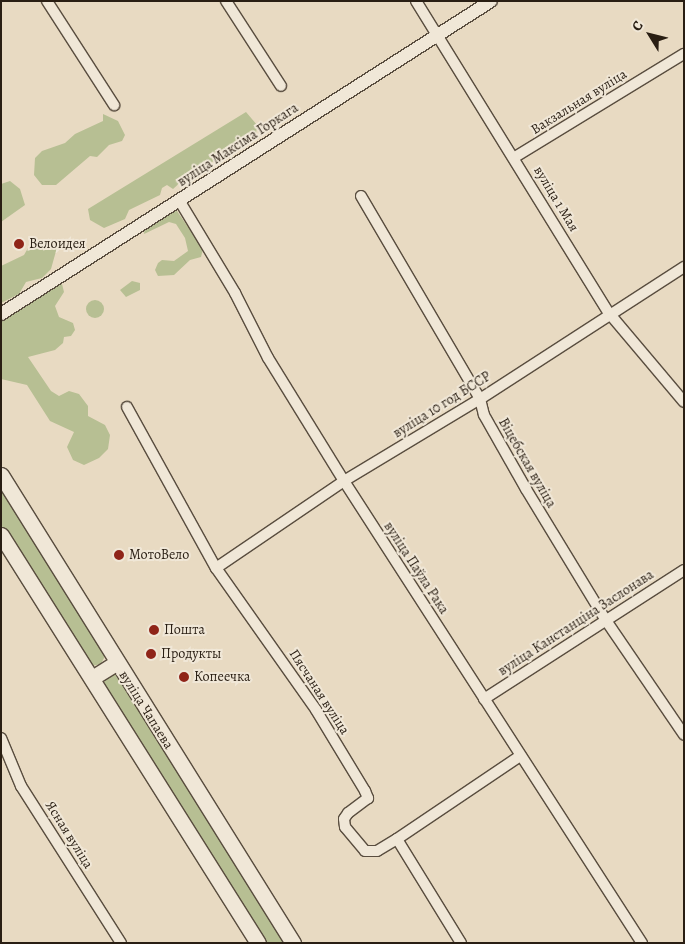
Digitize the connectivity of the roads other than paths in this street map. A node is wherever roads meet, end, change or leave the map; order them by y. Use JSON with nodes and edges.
{"nodes":[{"id":1,"x":47,"y":1,"type":"edge"},
{"id":2,"x":226,"y":1,"type":"edge"},
{"id":3,"x":416,"y":1,"type":"edge"},
{"id":4,"x":490,"y":1,"type":"edge"},
{"id":5,"x":437,"y":35,"type":"junction"},
{"id":6,"x":684,"y":54,"type":"edge"},
{"id":7,"x":281,"y":86,"type":"dead end"},
{"id":8,"x":114,"y":105,"type":"dead end"},
{"id":9,"x":516,"y":158,"type":"junction"},
{"id":10,"x":361,"y":196,"type":"dead end"},
{"id":11,"x":178,"y":200,"type":"junction"},
{"id":12,"x":684,"y":267,"type":"edge"},
{"id":13,"x":609,"y":313,"type":"junction"},
{"id":14,"x":1,"y":314,"type":"edge"},
{"id":15,"x":480,"y":399,"type":"junction"},
{"id":16,"x":684,"y":402,"type":"edge"},
{"id":17,"x":127,"y":407,"type":"dead end"},
{"id":18,"x":1,"y":475,"type":"edge"},
{"id":19,"x":344,"y":481,"type":"junction"},
{"id":20,"x":1,"y":535,"type":"edge"},
{"id":21,"x":216,"y":568,"type":"junction"},
{"id":22,"x":684,"y":570,"type":"edge"},
{"id":23,"x":605,"y":619,"type":"junction"},
{"id":24,"x":116,"y":663,"type":"junction"},
{"id":25,"x":92,"y":678,"type":"junction"},
{"id":26,"x":484,"y":699,"type":"junction"},
{"id":27,"x":684,"y":735,"type":"edge"},
{"id":28,"x":1,"y":738,"type":"edge"},
{"id":29,"x":520,"y":756,"type":"junction"},
{"id":30,"x":397,"y":839,"type":"junction"},
{"id":31,"x":121,"y":943,"type":"edge"},
{"id":32,"x":258,"y":943,"type":"edge"},
{"id":33,"x":293,"y":943,"type":"edge"},
{"id":34,"x":461,"y":943,"type":"edge"},
{"id":35,"x":642,"y":943,"type":"edge"}],
"edges":[{"from":1,"to":8,"type":"street"},
{"from":2,"to":7,"type":"street"},
{"from":3,"to":5,"type":"street","name":"вуліца 1 Мая"},
{"from":4,"to":5,"type":"street","name":"вуліца Максіма Горкага"},
{"from":5,"to":9,"type":"street","name":"вуліца 1 Мая"},
{"from":5,"to":11,"type":"street","name":"вуліца Максіма Горкага"},
{"from":6,"to":9,"type":"street","name":"Вакзальная вуліца"},
{"from":9,"to":13,"type":"street","name":"вуліца 1 Мая"},
{"from":10,"to":15,"type":"street","name":"Віцебская вуліца"},
{"from":11,"to":14,"type":"street","name":"вуліца Максіма Горкага"},
{"from":11,"to":19,"type":"street","name":"вуліца Паўла Рака"},
{"from":12,"to":13,"type":"street","name":"вуліца 10 год БССР"},
{"from":13,"to":15,"type":"street","name":"вуліца 10 год БССР"},
{"from":13,"to":16,"type":"street","name":"вуліца 1 Мая"},
{"from":15,"to":19,"type":"street","name":"вуліца 10 год БССР"},
{"from":15,"to":23,"type":"street","name":"Віцебская вуліца"},
{"from":17,"to":21,"type":"street","name":"Пясчаная вуліца"},
{"from":18,"to":24,"type":"main road","name":"вуліца Чапаева"},
{"from":19,"to":21,"type":"street","name":"вуліца 10 год БССР"},
{"from":19,"to":26,"type":"street","name":"вуліца Паўла Рака"},
{"from":20,"to":25,"type":"main road","name":"вуліца Чапаева"},
{"from":21,"to":30,"type":"street","name":"Пясчаная вуліца"},
{"from":22,"to":23,"type":"street","name":"вуліца Канстанціна Заслонава"},
{"from":23,"to":26,"type":"street","name":"вуліца Канстанціна Заслонава"},
{"from":23,"to":27,"type":"street","name":"Віцебская вуліца"},
{"from":24,"to":25,"type":"main road"},
{"from":24,"to":33,"type":"main road","name":"вуліца Чапаева"},
{"from":25,"to":32,"type":"main road","name":"вуліца Чапаева"},
{"from":26,"to":29,"type":"street","name":"вуліца Паўла Рака"},
{"from":28,"to":31,"type":"street","name":"Ясная вуліца"},
{"from":29,"to":30,"type":"street"},
{"from":29,"to":35,"type":"street","name":"вуліца Паўла Рака"},
{"from":30,"to":34,"type":"street"}]}
